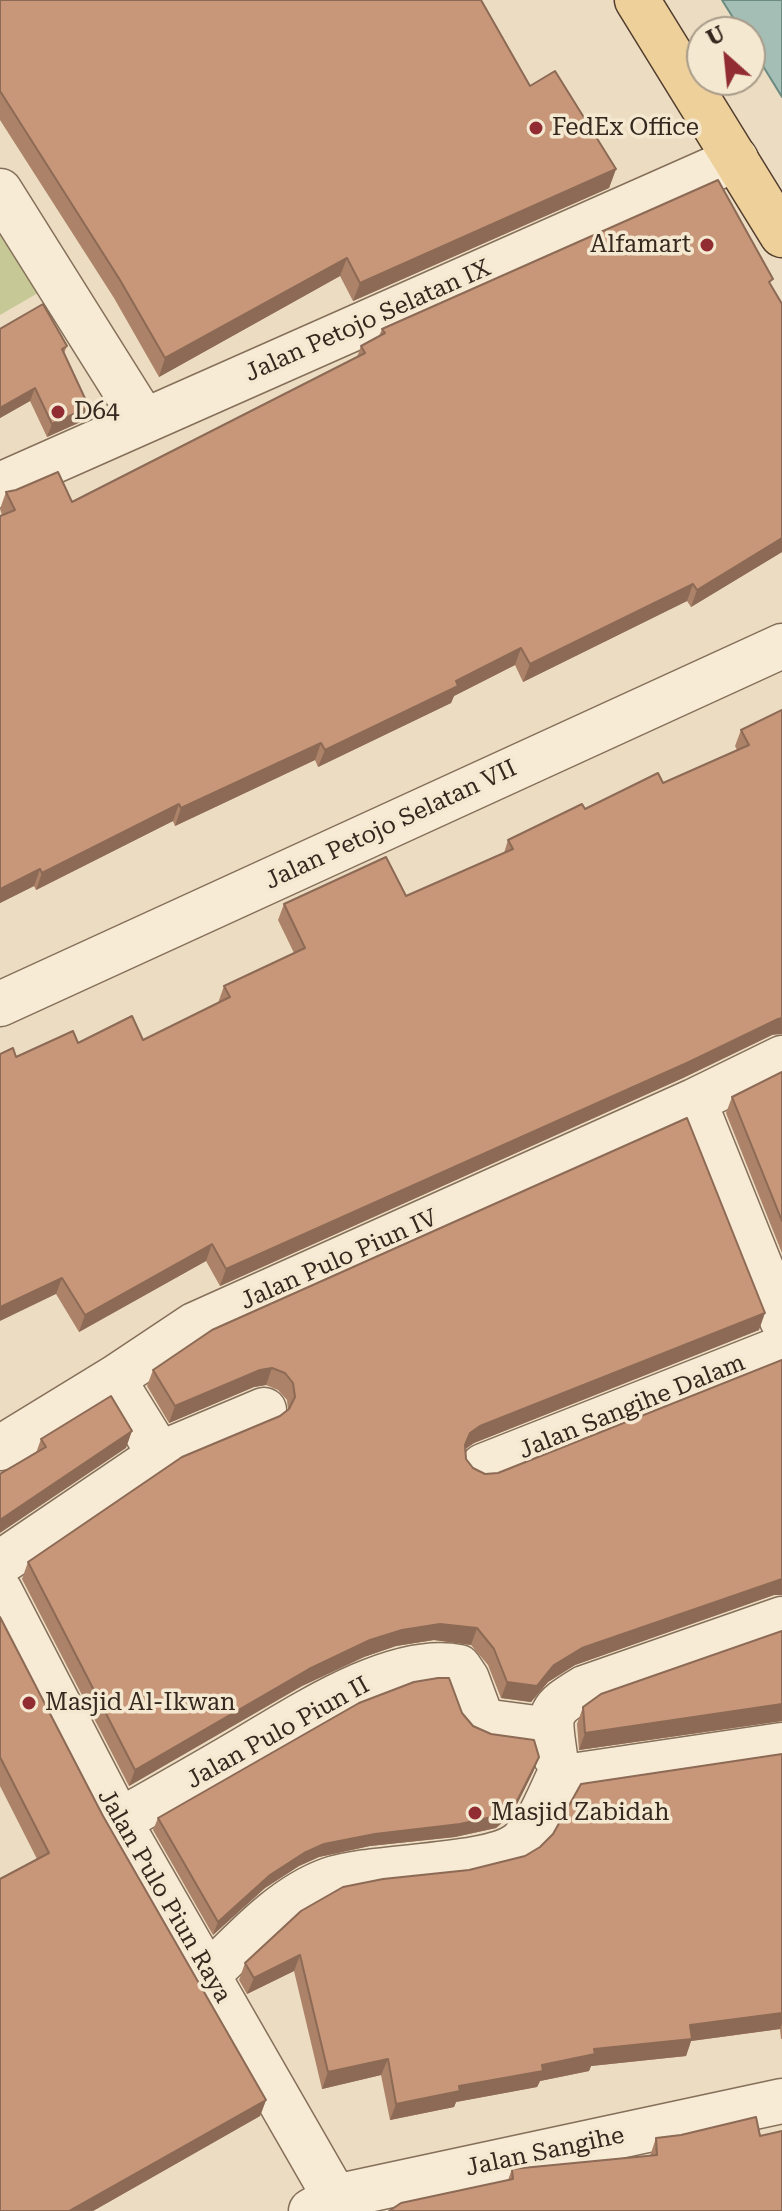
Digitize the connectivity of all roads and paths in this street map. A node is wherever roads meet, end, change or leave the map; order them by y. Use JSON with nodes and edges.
{"nodes":[{"id":1,"x":637,"y":0,"type":"edge"},
{"id":2,"x":736,"y":159,"type":"junction"},
{"id":3,"x":0,"y":191,"type":"edge"},
{"id":4,"x":782,"y":235,"type":"edge"},
{"id":5,"x":143,"y":419,"type":"junction"},
{"id":6,"x":0,"y":485,"type":"edge"},
{"id":7,"x":782,"y":646,"type":"edge"},
{"id":8,"x":0,"y":1004,"type":"edge"},
{"id":9,"x":782,"y":1058,"type":"edge"},
{"id":10,"x":694,"y":1101,"type":"junction"},
{"id":11,"x":782,"y":1320,"type":"edge"},
{"id":12,"x":782,"y":1348,"type":"edge"},
{"id":13,"x":113,"y":1379,"type":"junction"},
{"id":14,"x":264,"y":1410,"type":"dead end"},
{"id":15,"x":0,"y":1448,"type":"edge"},
{"id":16,"x":160,"y":1455,"type":"junction"},
{"id":17,"x":483,"y":1466,"type":"dead end"},
{"id":18,"x":0,"y":1563,"type":"edge"},
{"id":19,"x":0,"y":1591,"type":"edge"},
{"id":20,"x":782,"y":1619,"type":"edge"},
{"id":21,"x":551,"y":1730,"type":"junction"},
{"id":22,"x":782,"y":1745,"type":"edge"},
{"id":23,"x":558,"y":1778,"type":"junction"},
{"id":24,"x":119,"y":1821,"type":"junction"},
{"id":25,"x":209,"y":1974,"type":"junction"},
{"id":26,"x":782,"y":2101,"type":"edge"},
{"id":27,"x":323,"y":2204,"type":"edge"}],
"edges":[{"from":1,"to":2,"type":"main road"},
{"from":2,"to":4,"type":"main road"},
{"from":2,"to":5,"type":"street","name":"Jalan Petojo Selatan IX"},
{"from":3,"to":5,"type":"street"},
{"from":5,"to":6,"type":"street","name":"Jalan Petojo Selatan IX"},
{"from":7,"to":8,"type":"street","name":"Jalan Petojo Selatan VII"},
{"from":9,"to":10,"type":"street"},
{"from":10,"to":11,"type":"street"},
{"from":10,"to":13,"type":"street","name":"Jalan Pulo Piun IV"},
{"from":12,"to":17,"type":"street","name":"Jalan Sangihe Dalam"},
{"from":13,"to":15,"type":"street","name":"Jalan Pulo Piun IV"},
{"from":13,"to":16,"type":"street"},
{"from":14,"to":16,"type":"street"},
{"from":16,"to":18,"type":"street"},
{"from":19,"to":24,"type":"street","name":"Jalan Pulo Piun Raya"},
{"from":20,"to":21,"type":"street"},
{"from":21,"to":23,"type":"street"},
{"from":21,"to":24,"type":"street","name":"Jalan Pulo Piun II"},
{"from":22,"to":23,"type":"street"},
{"from":23,"to":25,"type":"street"},
{"from":24,"to":25,"type":"street","name":"Jalan Pulo Piun Raya"},
{"from":25,"to":27,"type":"street","name":"Jalan Pulo Piun Raya"},
{"from":26,"to":27,"type":"street","name":"Jalan Sangihe"}]}
